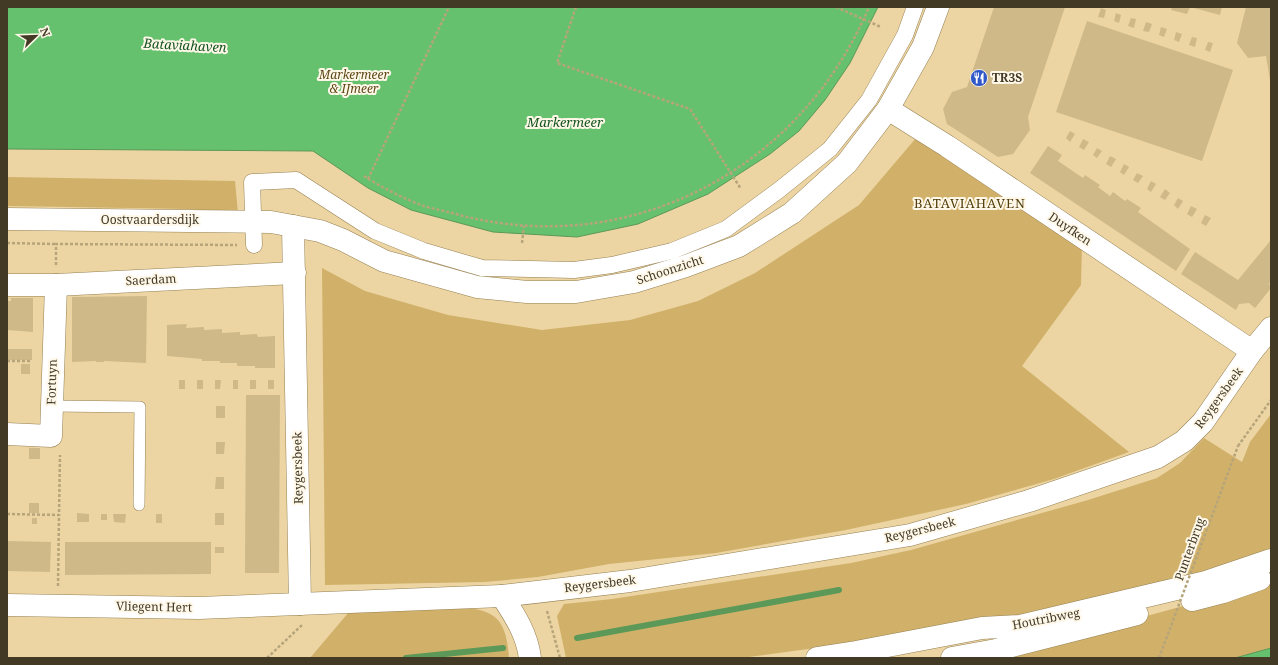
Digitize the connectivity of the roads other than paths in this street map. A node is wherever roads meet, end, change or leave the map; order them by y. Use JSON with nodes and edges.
{"nodes":[{"id":1,"x":915,"y":7,"type":"edge"},
{"id":2,"x":938,"y":7,"type":"edge"},
{"id":3,"x":888,"y":109,"type":"junction"},
{"id":4,"x":7,"y":219,"type":"edge"},
{"id":5,"x":253,"y":221,"type":"junction"},
{"id":6,"x":293,"y":226,"type":"junction"},
{"id":7,"x":254,"y":245,"type":"road end"},
{"id":8,"x":295,"y":273,"type":"junction"},
{"id":9,"x":7,"y":285,"type":"edge"},
{"id":10,"x":56,"y":285,"type":"junction"},
{"id":11,"x":1271,"y":328,"type":"edge"},
{"id":12,"x":1252,"y":351,"type":"junction"},
{"id":13,"x":52,"y":406,"type":"junction"},
{"id":14,"x":7,"y":434,"type":"edge"},
{"id":15,"x":139,"y":505,"type":"dead end"},
{"id":16,"x":1271,"y":560,"type":"edge"},
{"id":17,"x":1271,"y":576,"type":"edge"},
{"id":18,"x":502,"y":596,"type":"junction"},
{"id":19,"x":300,"y":604,"type":"junction"},
{"id":20,"x":7,"y":605,"type":"edge"},
{"id":21,"x":530,"y":658,"type":"edge"},
{"id":22,"x":817,"y":658,"type":"edge"},
{"id":23,"x":952,"y":658,"type":"edge"}],
"edges":[{"from":1,"to":5,"type":"street"},
{"from":2,"to":3,"type":"street","name":"Schoonzicht"},
{"from":3,"to":6,"type":"street","name":"Schoonzicht"},
{"from":3,"to":12,"type":"street","name":"Duyfken"},
{"from":4,"to":5,"type":"street","name":"Oostvaardersdijk"},
{"from":5,"to":6,"type":"street","name":"Oostvaardersdijk"},
{"from":5,"to":7,"type":"street"},
{"from":6,"to":8,"type":"street","name":"Reygersbeek"},
{"from":8,"to":10,"type":"street","name":"Saerdam"},
{"from":8,"to":19,"type":"street","name":"Reygersbeek"},
{"from":9,"to":10,"type":"street","name":"Saerdam"},
{"from":10,"to":13,"type":"street","name":"Fortuyn"},
{"from":11,"to":12,"type":"street","name":"Reygersbeek"},
{"from":12,"to":18,"type":"street","name":"Reygersbeek"},
{"from":13,"to":14,"type":"street","name":"Fortuyn"},
{"from":13,"to":15,"type":"lane"},
{"from":16,"to":22,"type":"street","name":"Houtribweg"},
{"from":17,"to":23,"type":"street","name":"Houtribweg"},
{"from":18,"to":19,"type":"street","name":"Reygersbeek"},
{"from":18,"to":21,"type":"street"},
{"from":19,"to":20,"type":"street","name":"Vliegent Hert"}]}
